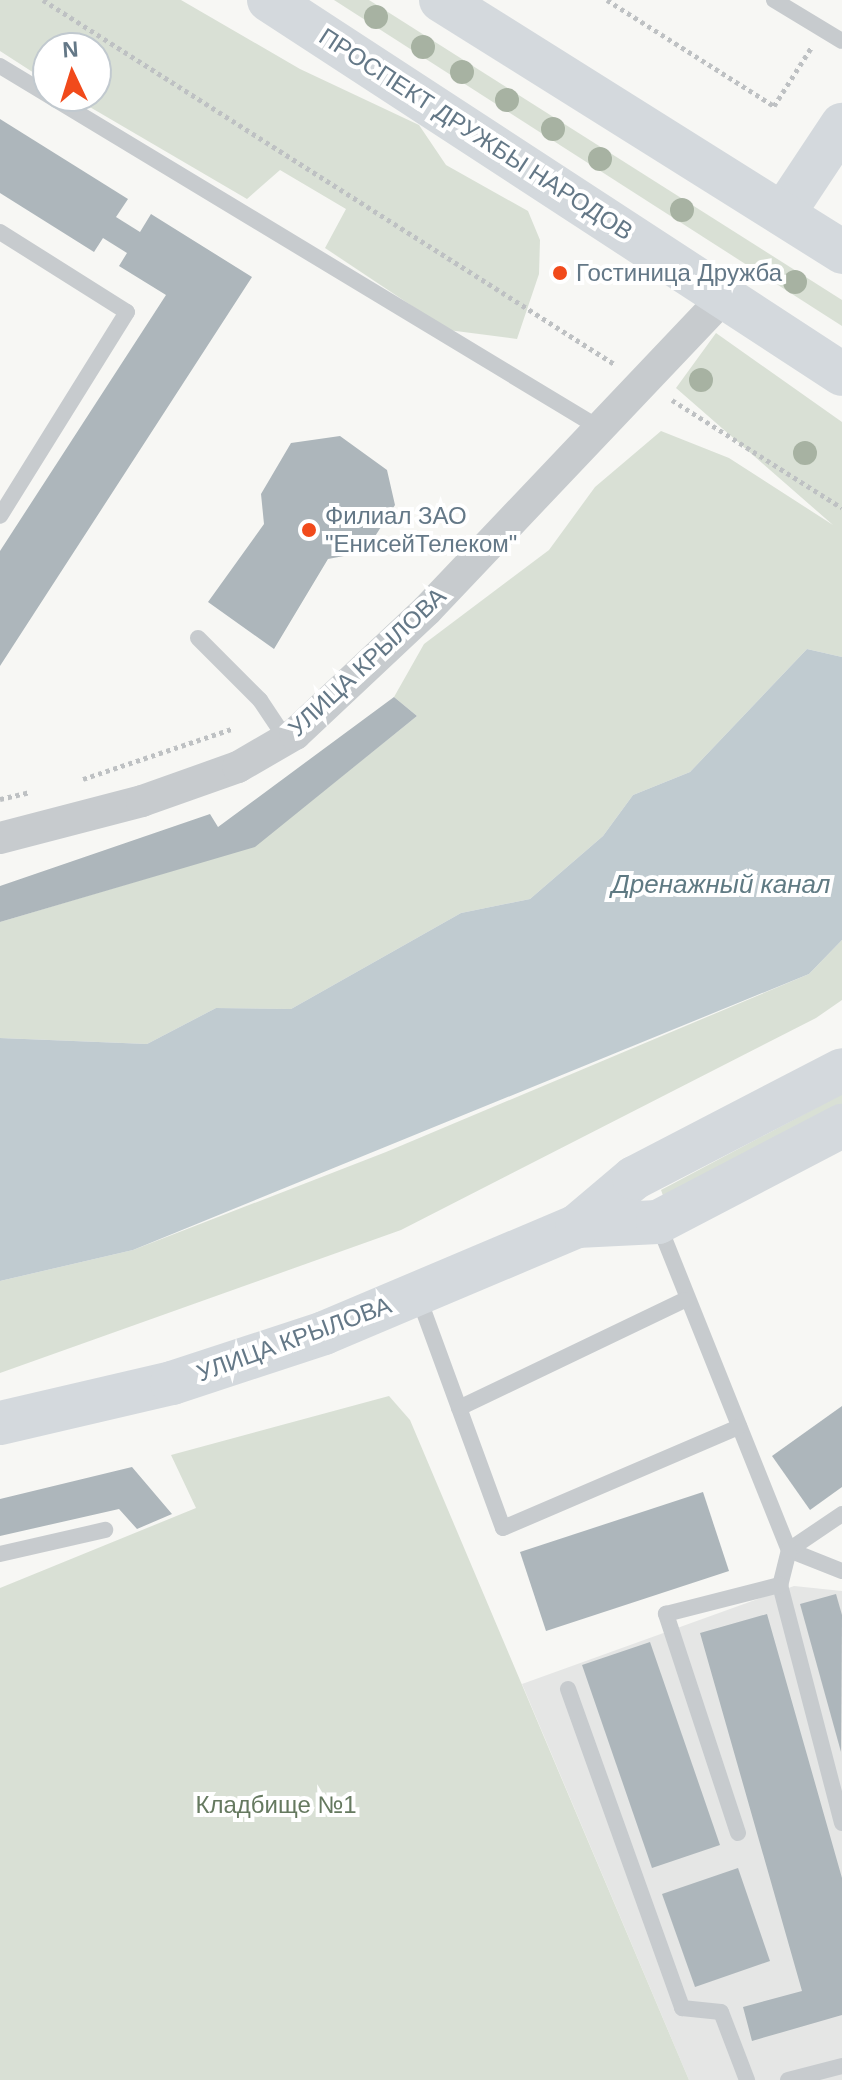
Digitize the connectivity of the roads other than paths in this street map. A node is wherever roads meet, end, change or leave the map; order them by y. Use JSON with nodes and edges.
{"nodes":[{"id":1,"x":269,"y":0,"type":"edge"},
{"id":2,"x":441,"y":0,"type":"edge"},
{"id":3,"x":774,"y":0,"type":"edge"},
{"id":4,"x":842,"y":41,"type":"edge"},
{"id":5,"x":0,"y":66,"type":"edge"},
{"id":6,"x":842,"y":125,"type":"edge"},
{"id":7,"x":783,"y":214,"type":"junction"},
{"id":8,"x":0,"y":232,"type":"edge"},
{"id":9,"x":842,"y":252,"type":"edge"},
{"id":10,"x":725,"y":296,"type":"junction"},
{"id":11,"x":842,"y":374,"type":"edge"},
{"id":12,"x":601,"y":429,"type":"junction"},
{"id":13,"x":0,"y":516,"type":"edge"},
{"id":14,"x":198,"y":638,"type":"dead end"},
{"id":15,"x":286,"y":739,"type":"junction"},
{"id":16,"x":0,"y":838,"type":"edge"},
{"id":17,"x":842,"y":1070,"type":"edge"},
{"id":18,"x":842,"y":1126,"type":"edge"},
{"id":19,"x":658,"y":1222,"type":"junction"},
{"id":20,"x":577,"y":1226,"type":"junction"},
{"id":21,"x":417,"y":1293,"type":"junction"},
{"id":22,"x":684,"y":1300,"type":"junction"},
{"id":23,"x":459,"y":1408,"type":"junction"},
{"id":24,"x":0,"y":1423,"type":"edge"},
{"id":25,"x":739,"y":1427,"type":"junction"},
{"id":26,"x":842,"y":1514,"type":"edge"},
{"id":27,"x":105,"y":1530,"type":"dead end"},
{"id":28,"x":789,"y":1550,"type":"junction"},
{"id":29,"x":0,"y":1554,"type":"edge"},
{"id":30,"x":842,"y":1571,"type":"edge"},
{"id":31,"x":780,"y":1585,"type":"junction"},
{"id":32,"x":568,"y":1689,"type":"dead end"},
{"id":33,"x":842,"y":1823,"type":"edge"},
{"id":34,"x":738,"y":1833,"type":"dead end"},
{"id":35,"x":842,"y":2066,"type":"edge"},
{"id":36,"x":747,"y":2080,"type":"edge"},
{"id":37,"x":788,"y":2080,"type":"edge"}],
"edges":[{"from":1,"to":10,"type":"main road","name":"ПРОСПЕКТ ДРУЖБЫ НАРОДОВ"},
{"from":2,"to":7,"type":"main road"},
{"from":3,"to":4,"type":"lane"},
{"from":5,"to":12,"type":"lane"},
{"from":6,"to":7,"type":"main road"},
{"from":7,"to":9,"type":"main road"},
{"from":8,"to":13,"type":"lane"},
{"from":10,"to":11,"type":"main road","name":"ПРОСПЕКТ ДРУЖБЫ НАРОДОВ"},
{"from":10,"to":12,"type":"street","name":"УЛИЦА КРЫЛОВА"},
{"from":12,"to":15,"type":"street","name":"УЛИЦА КРЫЛОВА"},
{"from":14,"to":15,"type":"lane"},
{"from":15,"to":16,"type":"street","name":"УЛИЦА КРЫЛОВА"},
{"from":17,"to":20,"type":"main road","name":"УЛИЦА КРЫЛОВА"},
{"from":18,"to":19,"type":"main road","name":"УЛИЦА КРЫЛОВА"},
{"from":19,"to":20,"type":"main road","name":"УЛИЦА КРЫЛОВА"},
{"from":19,"to":22,"type":"lane"},
{"from":20,"to":21,"type":"main road","name":"УЛИЦА КРЫЛОВА"},
{"from":21,"to":23,"type":"lane"},
{"from":21,"to":24,"type":"main road","name":"УЛИЦА КРЫЛОВА"},
{"from":22,"to":23,"type":"lane"},
{"from":22,"to":25,"type":"lane"},
{"from":23,"to":25,"type":"lane"},
{"from":25,"to":28,"type":"lane"},
{"from":26,"to":28,"type":"lane"},
{"from":27,"to":29,"type":"lane"},
{"from":28,"to":30,"type":"lane"},
{"from":28,"to":31,"type":"lane"},
{"from":31,"to":33,"type":"lane"},
{"from":31,"to":34,"type":"lane"},
{"from":32,"to":36,"type":"lane"},
{"from":35,"to":37,"type":"lane"}]}
